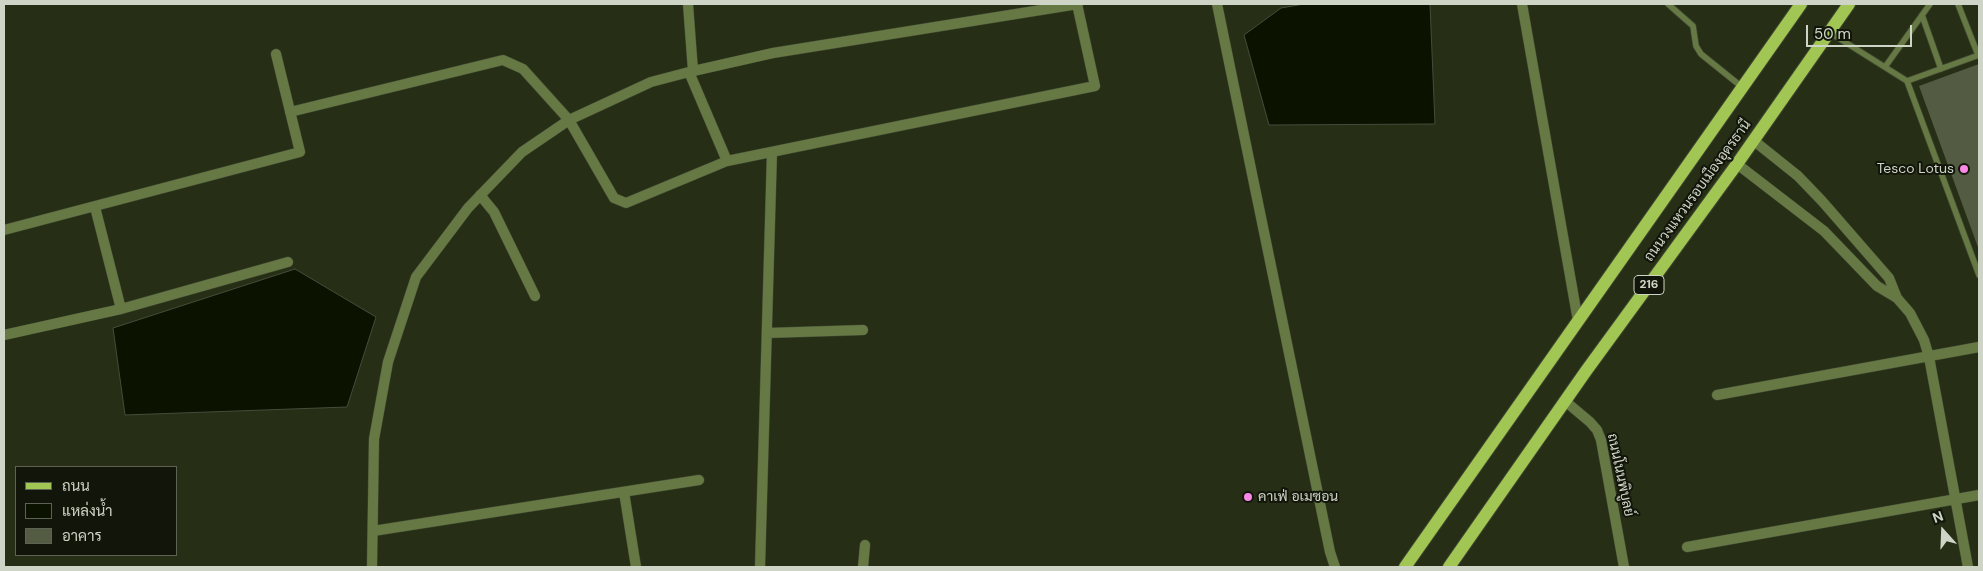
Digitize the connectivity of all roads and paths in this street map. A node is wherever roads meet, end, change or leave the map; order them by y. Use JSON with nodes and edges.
{"nodes":[{"id":1,"x":688,"y":4,"type":"edge"},
{"id":2,"x":1077,"y":4,"type":"edge"},
{"id":3,"x":1217,"y":4,"type":"edge"},
{"id":4,"x":1522,"y":4,"type":"edge"},
{"id":5,"x":1668,"y":4,"type":"edge"},
{"id":6,"x":1801,"y":4,"type":"edge"},
{"id":7,"x":1849,"y":4,"type":"edge"},
{"id":8,"x":1930,"y":4,"type":"edge"},
{"id":9,"x":1958,"y":4,"type":"edge"},
{"id":10,"x":1922,"y":15,"type":"junction"},
{"id":11,"x":1829,"y":32,"type":"junction"},
{"id":12,"x":276,"y":54,"type":"dead end"},
{"id":13,"x":1979,"y":55,"type":"edge"},
{"id":14,"x":1885,"y":67,"type":"junction"},
{"id":15,"x":1941,"y":69,"type":"junction"},
{"id":16,"x":691,"y":71,"type":"junction"},
{"id":17,"x":1907,"y":81,"type":"junction"},
{"id":18,"x":1742,"y":87,"type":"junction"},
{"id":19,"x":290,"y":112,"type":"junction"},
{"id":20,"x":569,"y":120,"type":"junction"},
{"id":21,"x":1753,"y":140,"type":"junction"},
{"id":22,"x":772,"y":152,"type":"junction"},
{"id":23,"x":727,"y":161,"type":"junction"},
{"id":24,"x":1737,"y":164,"type":"junction"},
{"id":25,"x":480,"y":195,"type":"junction"},
{"id":26,"x":95,"y":206,"type":"junction"},
{"id":27,"x":4,"y":230,"type":"edge"},
{"id":28,"x":288,"y":262,"type":"dead end"},
{"id":29,"x":1979,"y":275,"type":"edge"},
{"id":30,"x":535,"y":296,"type":"dead end"},
{"id":31,"x":1898,"y":298,"type":"junction"},
{"id":32,"x":121,"y":309,"type":"junction"},
{"id":33,"x":1578,"y":321,"type":"junction"},
{"id":34,"x":863,"y":330,"type":"dead end"},
{"id":35,"x":767,"y":333,"type":"junction"},
{"id":36,"x":4,"y":335,"type":"edge"},
{"id":37,"x":1979,"y":347,"type":"edge"},
{"id":38,"x":1929,"y":357,"type":"junction"},
{"id":39,"x":1717,"y":395,"type":"dead end"},
{"id":40,"x":1565,"y":401,"type":"junction"},
{"id":41,"x":699,"y":480,"type":"dead end"},
{"id":42,"x":624,"y":492,"type":"junction"},
{"id":43,"x":1979,"y":495,"type":"edge"},
{"id":44,"x":1955,"y":499,"type":"junction"},
{"id":45,"x":373,"y":531,"type":"junction"},
{"id":46,"x":865,"y":545,"type":"dead end"},
{"id":47,"x":1687,"y":547,"type":"dead end"},
{"id":48,"x":372,"y":567,"type":"edge"},
{"id":49,"x":636,"y":567,"type":"edge"},
{"id":50,"x":760,"y":567,"type":"edge"},
{"id":51,"x":863,"y":567,"type":"edge"},
{"id":52,"x":1335,"y":567,"type":"edge"},
{"id":53,"x":1405,"y":567,"type":"edge"},
{"id":54,"x":1449,"y":567,"type":"edge"},
{"id":55,"x":1624,"y":567,"type":"edge"},
{"id":56,"x":1968,"y":567,"type":"edge"}],
"edges":[{"from":1,"to":16,"type":"street"},
{"from":2,"to":16,"type":"street"},
{"from":2,"to":22,"type":"street"},
{"from":3,"to":52,"type":"street"},
{"from":4,"to":33,"type":"street"},
{"from":5,"to":18,"type":"lane"},
{"from":6,"to":18,"type":"main road","name":"ถนนวงแหวนรอบเมืองอุดรธานี","number":"216"},
{"from":7,"to":11,"type":"main road","name":"ถนนวงแหวนรอบเมืองอุดรธานี","number":"216"},
{"from":8,"to":10,"type":"lane"},
{"from":9,"to":13,"type":"lane"},
{"from":10,"to":14,"type":"lane"},
{"from":10,"to":15,"type":"lane"},
{"from":11,"to":14,"type":"lane"},
{"from":11,"to":21,"type":"main road","name":"ถนนวงแหวนรอบเมืองอุดรธานี","number":"216"},
{"from":12,"to":19,"type":"street"},
{"from":13,"to":15,"type":"lane"},
{"from":14,"to":17,"type":"lane"},
{"from":15,"to":17,"type":"lane"},
{"from":16,"to":20,"type":"street"},
{"from":16,"to":23,"type":"street"},
{"from":17,"to":29,"type":"lane"},
{"from":18,"to":33,"type":"main road","name":"ถนนวงแหวนรอบเมืองอุดรธานี","number":"216"},
{"from":19,"to":20,"type":"street"},
{"from":19,"to":26,"type":"street"},
{"from":20,"to":23,"type":"street"},
{"from":20,"to":25,"type":"street"},
{"from":21,"to":24,"type":"main road","name":"ถนนวงแหวนรอบเมืองอุดรธานี","number":"216"},
{"from":21,"to":31,"type":"street"},
{"from":22,"to":23,"type":"street"},
{"from":22,"to":35,"type":"street"},
{"from":24,"to":31,"type":"street"},
{"from":24,"to":40,"type":"main road","name":"ถนนวงแหวนรอบเมืองอุดรธานี","number":"216"},
{"from":25,"to":30,"type":"street"},
{"from":25,"to":45,"type":"street"},
{"from":26,"to":27,"type":"street"},
{"from":26,"to":32,"type":"street"},
{"from":28,"to":32,"type":"street"},
{"from":31,"to":38,"type":"street"},
{"from":32,"to":36,"type":"street"},
{"from":33,"to":53,"type":"main road","name":"ถนนวงแหวนรอบเมืองอุดรธานี","number":"216"},
{"from":34,"to":35,"type":"street"},
{"from":35,"to":50,"type":"street"},
{"from":37,"to":38,"type":"street"},
{"from":38,"to":39,"type":"street"},
{"from":38,"to":44,"type":"street"},
{"from":40,"to":54,"type":"main road","name":"ถนนวงแหวนรอบเมืองอุดรธานี","number":"216"},
{"from":40,"to":55,"type":"street","name":"ถนนโนนพิบูลย์"},
{"from":41,"to":42,"type":"street"},
{"from":42,"to":45,"type":"street"},
{"from":42,"to":49,"type":"street"},
{"from":43,"to":44,"type":"street"},
{"from":44,"to":47,"type":"street"},
{"from":44,"to":56,"type":"street"},
{"from":45,"to":48,"type":"street"},
{"from":46,"to":51,"type":"street"}]}
